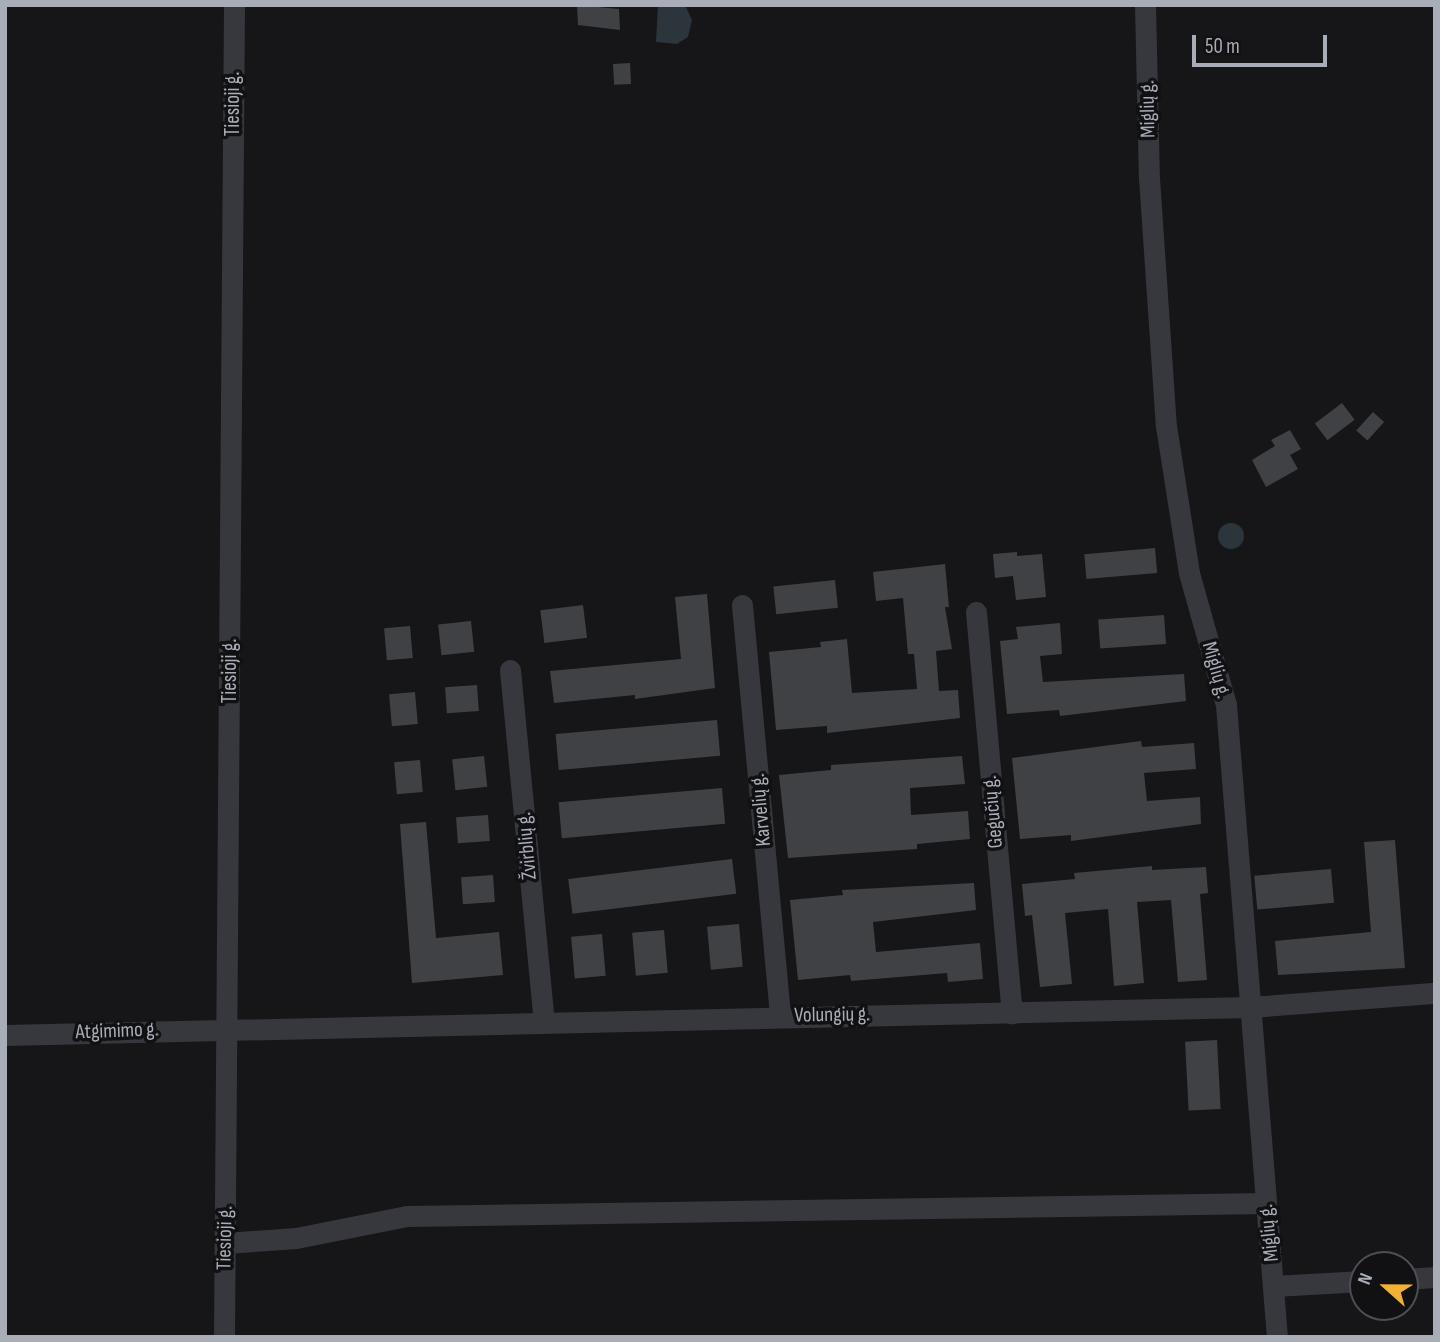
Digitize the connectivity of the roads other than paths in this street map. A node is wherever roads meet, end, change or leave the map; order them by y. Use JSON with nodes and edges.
{"nodes":[{"id":1,"x":234,"y":5,"type":"edge"},
{"id":2,"x":1145,"y":5,"type":"edge"},
{"id":3,"x":742,"y":605,"type":"dead end"},
{"id":4,"x":976,"y":612,"type":"dead end"},
{"id":5,"x":510,"y":670,"type":"dead end"},
{"id":6,"x":1435,"y":993,"type":"edge"},
{"id":7,"x":1251,"y":1007,"type":"junction"},
{"id":8,"x":1012,"y":1013,"type":"junction"},
{"id":9,"x":780,"y":1016,"type":"junction"},
{"id":10,"x":544,"y":1022,"type":"junction"},
{"id":11,"x":228,"y":1028,"type":"junction"},
{"id":12,"x":5,"y":1035,"type":"edge"},
{"id":13,"x":1266,"y":1203,"type":"junction"},
{"id":14,"x":225,"y":1242,"type":"junction"},
{"id":15,"x":1349,"y":1282,"type":"edge"},
{"id":16,"x":1274,"y":1286,"type":"junction"},
{"id":17,"x":224,"y":1337,"type":"edge"},
{"id":18,"x":1277,"y":1337,"type":"edge"}],
"edges":[{"from":1,"to":11,"type":"street","name":"Tiesioji g."},
{"from":2,"to":7,"type":"street","name":"Miglių g."},
{"from":3,"to":9,"type":"street","name":"Karvelių g."},
{"from":4,"to":8,"type":"street","name":"Gegučių g."},
{"from":5,"to":10,"type":"street","name":"Žvirblių g."},
{"from":6,"to":7,"type":"street","name":"Volungių g."},
{"from":7,"to":8,"type":"street","name":"Volungių g."},
{"from":7,"to":13,"type":"street","name":"Miglių g."},
{"from":8,"to":9,"type":"street","name":"Volungių g."},
{"from":9,"to":10,"type":"street","name":"Volungių g."},
{"from":10,"to":11,"type":"street","name":"Volungių g."},
{"from":11,"to":12,"type":"street","name":"Atgimimo g."},
{"from":11,"to":14,"type":"street","name":"Tiesioji g."},
{"from":13,"to":14,"type":"street"},
{"from":13,"to":16,"type":"street","name":"Miglių g."},
{"from":14,"to":17,"type":"street","name":"Tiesioji g."},
{"from":15,"to":16,"type":"street"},
{"from":16,"to":18,"type":"street","name":"Miglių g."}]}
